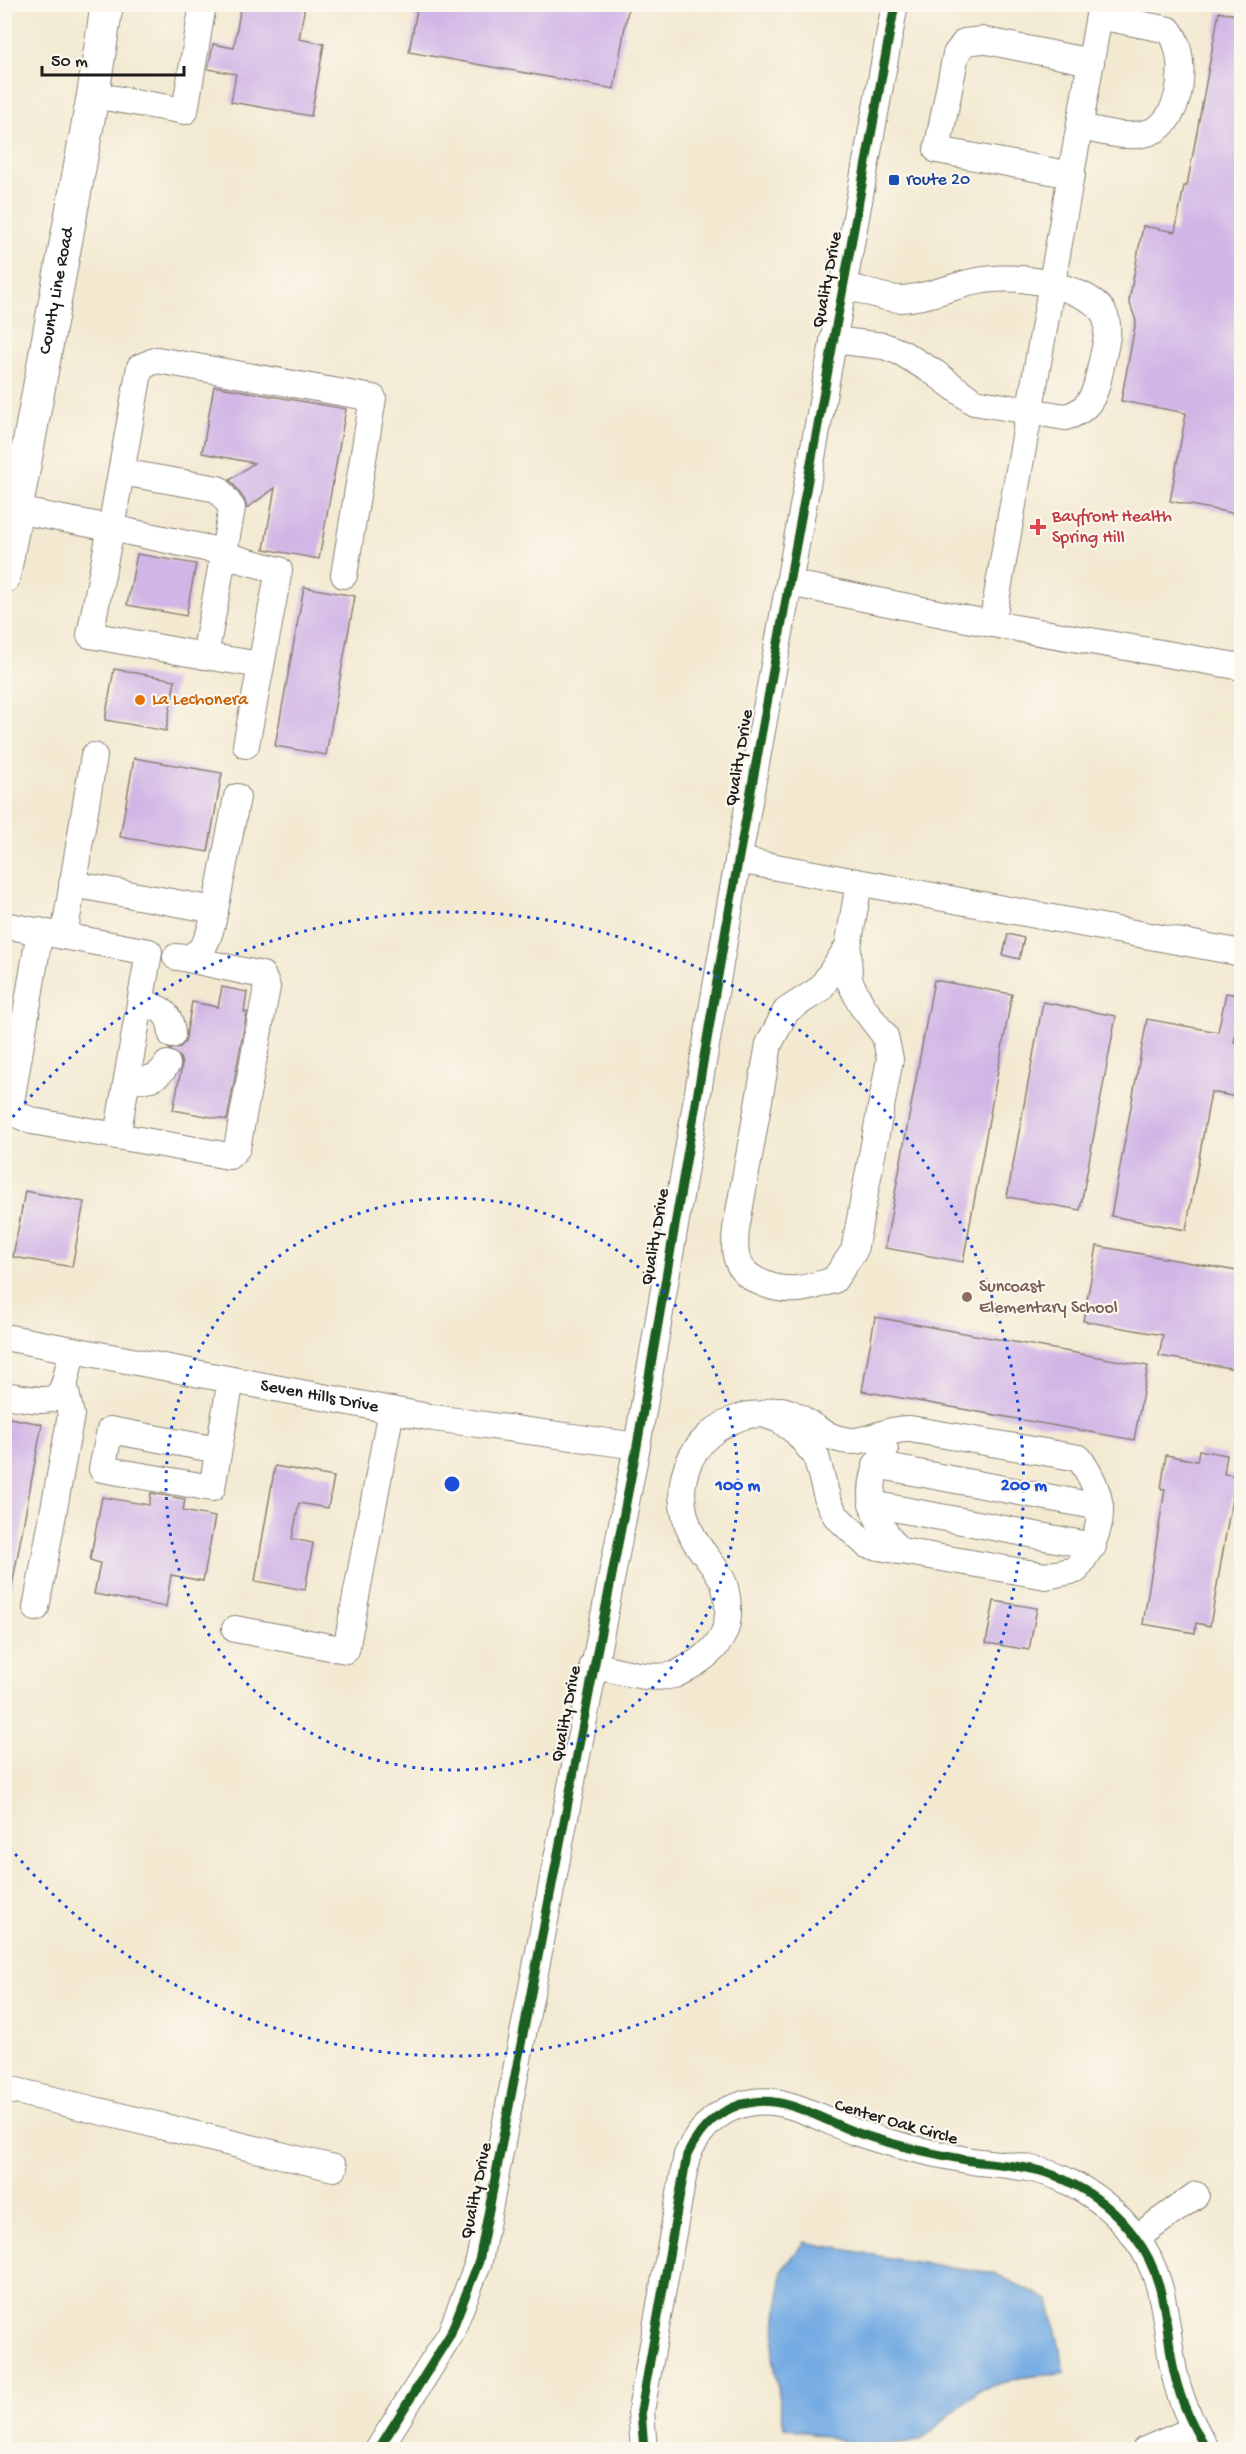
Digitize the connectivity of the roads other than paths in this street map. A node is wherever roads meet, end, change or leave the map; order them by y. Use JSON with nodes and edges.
{"nodes":[{"id":1,"x":107,"y":4,"type":"edge"},
{"id":2,"x":203,"y":4,"type":"edge"},
{"id":3,"x":895,"y":4,"type":"edge"},
{"id":4,"x":1100,"y":10,"type":"edge"},
{"id":5,"x":1091,"y":62,"type":"junction"},
{"id":6,"x":93,"y":95,"type":"junction"},
{"id":7,"x":1080,"y":127,"type":"junction"},
{"id":8,"x":1072,"y":175,"type":"junction"},
{"id":9,"x":843,"y":285,"type":"junction"},
{"id":10,"x":1054,"y":285,"type":"junction"},
{"id":11,"x":833,"y":340,"type":"junction"},
{"id":12,"x":1029,"y":412,"type":"junction"},
{"id":13,"x":121,"y":472,"type":"junction"},
{"id":14,"x":16,"y":510,"type":"junction"},
{"id":15,"x":111,"y":528,"type":"junction"},
{"id":16,"x":224,"y":552,"type":"junction"},
{"id":17,"x":344,"y":575,"type":"dead end"},
{"id":18,"x":4,"y":577,"type":"edge"},
{"id":19,"x":789,"y":583,"type":"junction"},
{"id":20,"x":993,"y":624,"type":"junction"},
{"id":21,"x":205,"y":656,"type":"junction"},
{"id":22,"x":261,"y":665,"type":"junction"},
{"id":23,"x":1242,"y":667,"type":"edge"},
{"id":24,"x":246,"y":745,"type":"dead end"},
{"id":25,"x":94,"y":756,"type":"dead end"},
{"id":26,"x":237,"y":796,"type":"dead end"},
{"id":27,"x":738,"y":861,"type":"junction"},
{"id":28,"x":859,"y":883,"type":"junction"},
{"id":29,"x":72,"y":884,"type":"junction"},
{"id":30,"x":215,"y":910,"type":"junction"},
{"id":31,"x":4,"y":925,"type":"edge"},
{"id":32,"x":52,"y":934,"type":"junction"},
{"id":33,"x":848,"y":947,"type":"junction"},
{"id":34,"x":149,"y":952,"type":"junction"},
{"id":35,"x":1242,"y":953,"type":"edge"},
{"id":36,"x":184,"y":958,"type":"junction"},
{"id":37,"x":141,"y":1003,"type":"junction"},
{"id":38,"x":172,"y":1035,"type":"dead end"},
{"id":39,"x":167,"y":1064,"type":"dead end"},
{"id":40,"x":128,"y":1079,"type":"junction"},
{"id":41,"x":117,"y":1136,"type":"junction"},
{"id":42,"x":4,"y":1337,"type":"edge"},
{"id":43,"x":72,"y":1350,"type":"junction"},
{"id":44,"x":231,"y":1380,"type":"junction"},
{"id":45,"x":65,"y":1388,"type":"junction"},
{"id":46,"x":4,"y":1395,"type":"edge"},
{"id":47,"x":391,"y":1410,"type":"junction"},
{"id":48,"x":763,"y":1414,"type":"junction"},
{"id":49,"x":910,"y":1429,"type":"junction"},
{"id":50,"x":637,"y":1446,"type":"junction"},
{"id":51,"x":218,"y":1450,"type":"dead end"},
{"id":52,"x":876,"y":1465,"type":"junction"},
{"id":53,"x":872,"y":1504,"type":"junction"},
{"id":54,"x":1100,"y":1507,"type":"junction"},
{"id":55,"x":1093,"y":1546,"type":"junction"},
{"id":56,"x":899,"y":1551,"type":"junction"},
{"id":57,"x":36,"y":1608,"type":"dead end"},
{"id":58,"x":235,"y":1629,"type":"dead end"},
{"id":59,"x":593,"y":1665,"type":"junction"},
{"id":60,"x":4,"y":2088,"type":"edge"},
{"id":61,"x":334,"y":2168,"type":"dead end"},
{"id":62,"x":1196,"y":2195,"type":"dead end"},
{"id":63,"x":1136,"y":2238,"type":"junction"},
{"id":64,"x":1201,"y":2439,"type":"edge"},
{"id":65,"x":378,"y":2450,"type":"edge"},
{"id":66,"x":644,"y":2450,"type":"edge"},
{"id":67,"x":1145,"y":2450,"type":"edge"}],
"edges":[{"from":1,"to":6,"type":"main road","name":"County Line Road"},
{"from":2,"to":6,"type":"street"},
{"from":3,"to":9,"type":"street","name":"Quality Drive"},
{"from":4,"to":5,"type":"street"},
{"from":4,"to":7,"type":"street"},
{"from":5,"to":7,"type":"street"},
{"from":5,"to":8,"type":"street"},
{"from":6,"to":14,"type":"main road","name":"County Line Road"},
{"from":7,"to":8,"type":"street"},
{"from":8,"to":10,"type":"street"},
{"from":9,"to":10,"type":"street"},
{"from":9,"to":11,"type":"street","name":"Quality Drive"},
{"from":10,"to":12,"type":"street"},
{"from":10,"to":12,"type":"street"},
{"from":11,"to":12,"type":"street"},
{"from":11,"to":19,"type":"street","name":"Quality Drive"},
{"from":12,"to":20,"type":"street"},
{"from":13,"to":15,"type":"street"},
{"from":13,"to":16,"type":"street"},
{"from":13,"to":17,"type":"street"},
{"from":14,"to":15,"type":"street"},
{"from":14,"to":18,"type":"main road","name":"County Line Road"},
{"from":15,"to":16,"type":"street"},
{"from":15,"to":21,"type":"street"},
{"from":16,"to":21,"type":"street"},
{"from":16,"to":22,"type":"street"},
{"from":19,"to":20,"type":"street"},
{"from":19,"to":27,"type":"street","name":"Quality Drive"},
{"from":20,"to":23,"type":"street"},
{"from":21,"to":22,"type":"street"},
{"from":22,"to":24,"type":"street"},
{"from":25,"to":29,"type":"street"},
{"from":26,"to":30,"type":"street"},
{"from":27,"to":28,"type":"street"},
{"from":27,"to":50,"type":"street","name":"Quality Drive"},
{"from":28,"to":33,"type":"street"},
{"from":28,"to":35,"type":"street"},
{"from":29,"to":30,"type":"street"},
{"from":29,"to":32,"type":"street"},
{"from":30,"to":36,"type":"street"},
{"from":31,"to":32,"type":"street"},
{"from":32,"to":34,"type":"street"},
{"from":32,"to":41,"type":"street"},
{"from":33,"to":33,"type":"street"},
{"from":34,"to":36,"type":"street"},
{"from":34,"to":37,"type":"street"},
{"from":36,"to":41,"type":"street"},
{"from":37,"to":38,"type":"street"},
{"from":37,"to":40,"type":"street"},
{"from":39,"to":40,"type":"street"},
{"from":40,"to":41,"type":"street"},
{"from":42,"to":43,"type":"street","name":"Seven Hills Drive"},
{"from":43,"to":44,"type":"street","name":"Seven Hills Drive"},
{"from":43,"to":45,"type":"street"},
{"from":44,"to":47,"type":"street","name":"Seven Hills Drive"},
{"from":44,"to":51,"type":"street"},
{"from":45,"to":46,"type":"street"},
{"from":45,"to":57,"type":"street"},
{"from":47,"to":50,"type":"street","name":"Seven Hills Drive"},
{"from":47,"to":58,"type":"street"},
{"from":48,"to":49,"type":"street"},
{"from":48,"to":56,"type":"street"},
{"from":48,"to":59,"type":"street"},
{"from":49,"to":52,"type":"street"},
{"from":49,"to":54,"type":"street"},
{"from":50,"to":59,"type":"street","name":"Quality Drive"},
{"from":52,"to":53,"type":"street"},
{"from":52,"to":54,"type":"street"},
{"from":53,"to":55,"type":"street"},
{"from":53,"to":56,"type":"street"},
{"from":54,"to":55,"type":"street"},
{"from":55,"to":56,"type":"street"},
{"from":59,"to":65,"type":"street","name":"Quality Drive"},
{"from":60,"to":61,"type":"street"},
{"from":62,"to":63,"type":"street"},
{"from":63,"to":64,"type":"street","name":"Center Oak Circle"},
{"from":63,"to":66,"type":"street","name":"Center Oak Circle"},
{"from":64,"to":67,"type":"street","name":"Center Oak Circle"}]}
